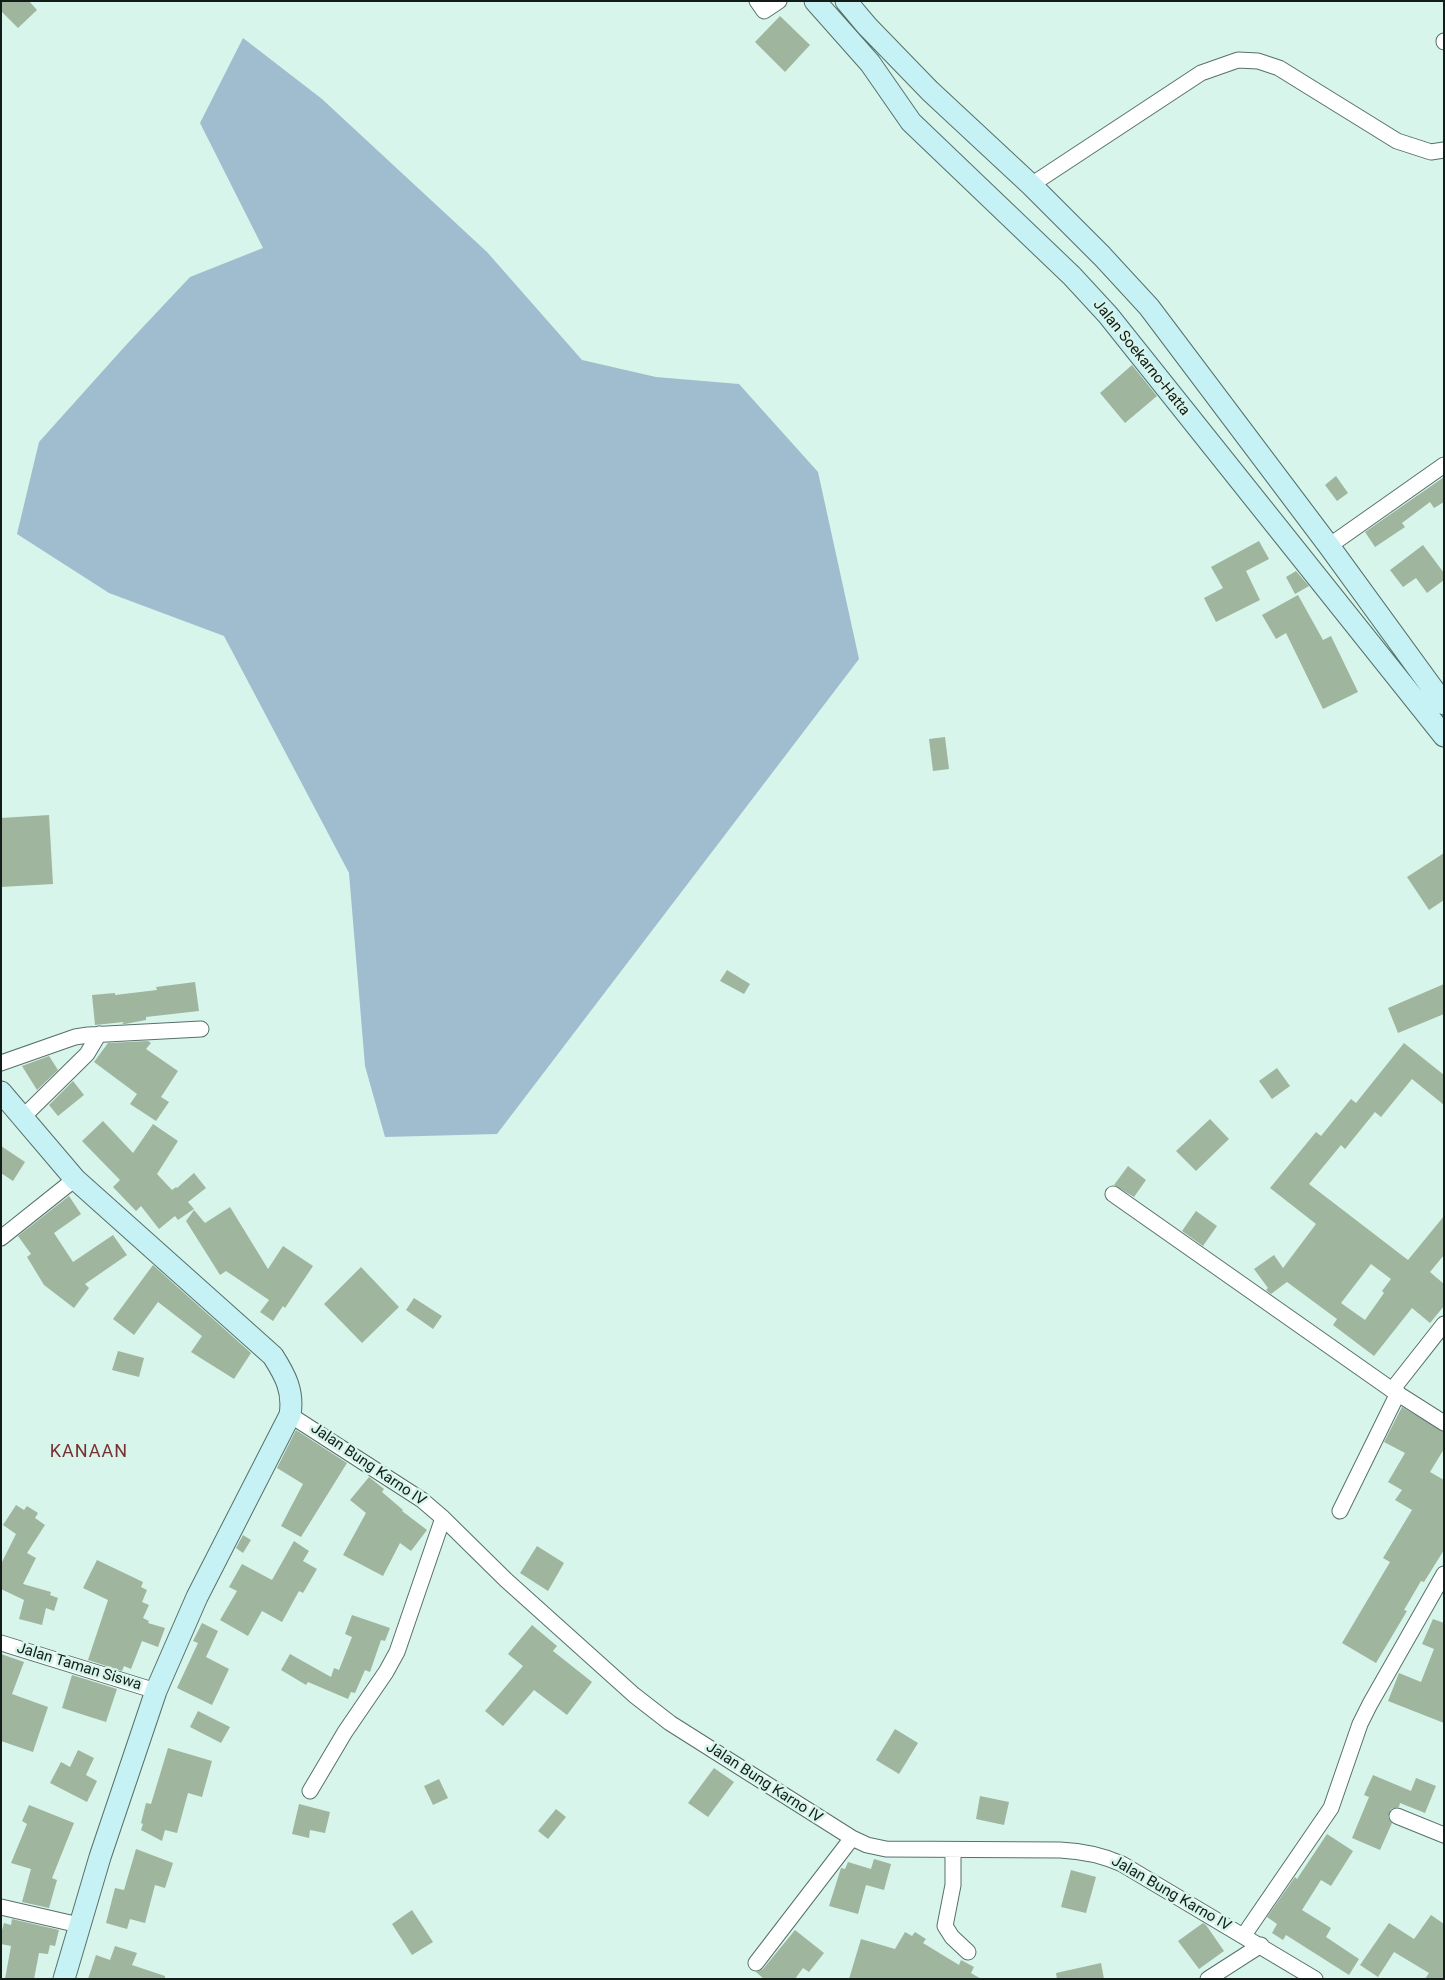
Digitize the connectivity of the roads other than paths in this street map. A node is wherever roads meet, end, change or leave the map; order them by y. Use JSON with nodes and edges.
{"nodes":[{"id":1,"x":757,"y":1,"type":"edge"},
{"id":2,"x":779,"y":1,"type":"edge"},
{"id":3,"x":815,"y":1,"type":"edge"},
{"id":4,"x":846,"y":1,"type":"edge"},
{"id":5,"x":1444,"y":150,"type":"edge"},
{"id":6,"x":1031,"y":185,"type":"junction"},
{"id":7,"x":1444,"y":466,"type":"edge"},
{"id":8,"x":1330,"y":546,"type":"junction"},
{"id":9,"x":1444,"y":704,"type":"edge"},
{"id":10,"x":1440,"y":732,"type":"edge"},
{"id":11,"x":201,"y":1028,"type":"dead end"},
{"id":12,"x":99,"y":1034,"type":"junction"},
{"id":13,"x":1,"y":1063,"type":"edge"},
{"id":14,"x":1,"y":1092,"type":"edge"},
{"id":15,"x":22,"y":1118,"type":"junction"},
{"id":16,"x":75,"y":1179,"type":"junction"},
{"id":17,"x":1113,"y":1194,"type":"dead end"},
{"id":18,"x":1,"y":1238,"type":"edge"},
{"id":19,"x":1444,"y":1324,"type":"edge"},
{"id":20,"x":1395,"y":1391,"type":"junction"},
{"id":21,"x":290,"y":1415,"type":"junction"},
{"id":22,"x":1444,"y":1423,"type":"edge"},
{"id":23,"x":1340,"y":1511,"type":"dead end"},
{"id":24,"x":443,"y":1518,"type":"junction"},
{"id":25,"x":1444,"y":1574,"type":"edge"},
{"id":26,"x":1,"y":1643,"type":"edge"},
{"id":27,"x":156,"y":1691,"type":"junction"},
{"id":28,"x":310,"y":1791,"type":"dead end"},
{"id":29,"x":1397,"y":1816,"type":"dead end"},
{"id":30,"x":1444,"y":1835,"type":"edge"},
{"id":31,"x":852,"y":1838,"type":"junction"},
{"id":32,"x":953,"y":1850,"type":"junction"},
{"id":33,"x":1,"y":1907,"type":"edge"},
{"id":34,"x":79,"y":1925,"type":"junction"},
{"id":35,"x":1244,"y":1935,"type":"junction"},
{"id":36,"x":1261,"y":1945,"type":"junction"},
{"id":37,"x":968,"y":1952,"type":"dead end"},
{"id":38,"x":756,"y":1963,"type":"dead end"},
{"id":39,"x":64,"y":1979,"type":"edge"},
{"id":40,"x":1208,"y":1979,"type":"edge"},
{"id":41,"x":1316,"y":1979,"type":"edge"}],
"edges":[{"from":1,"to":2,"type":"street"},
{"from":3,"to":10,"type":"main road","name":"Jalan Soekarno-Hatta"},
{"from":4,"to":6,"type":"main road"},
{"from":5,"to":6,"type":"street"},
{"from":6,"to":8,"type":"main road"},
{"from":7,"to":8,"type":"street"},
{"from":8,"to":9,"type":"main road"},
{"from":11,"to":12,"type":"street"},
{"from":12,"to":13,"type":"street"},
{"from":12,"to":15,"type":"street"},
{"from":14,"to":15,"type":"main road"},
{"from":15,"to":16,"type":"main road"},
{"from":16,"to":18,"type":"street"},
{"from":16,"to":21,"type":"main road"},
{"from":17,"to":20,"type":"street"},
{"from":19,"to":20,"type":"street"},
{"from":20,"to":22,"type":"street"},
{"from":20,"to":23,"type":"street"},
{"from":21,"to":24,"type":"street","name":"Jalan Bung Karno IV"},
{"from":21,"to":27,"type":"main road"},
{"from":24,"to":28,"type":"street"},
{"from":24,"to":31,"type":"street","name":"Jalan Bung Karno IV"},
{"from":25,"to":35,"type":"street"},
{"from":26,"to":27,"type":"street","name":"Jalan Taman Siswa"},
{"from":27,"to":34,"type":"main road"},
{"from":29,"to":30,"type":"street"},
{"from":31,"to":32,"type":"street","name":"Jalan Bung Karno IV"},
{"from":31,"to":38,"type":"street"},
{"from":32,"to":35,"type":"street","name":"Jalan Bung Karno IV"},
{"from":32,"to":37,"type":"street"},
{"from":33,"to":34,"type":"street"},
{"from":34,"to":39,"type":"main road"},
{"from":35,"to":36,"type":"street","name":"Jalan Bung Karno IV"},
{"from":36,"to":40,"type":"street"},
{"from":36,"to":41,"type":"street","name":"Jalan Bung Karno IV"}]}
